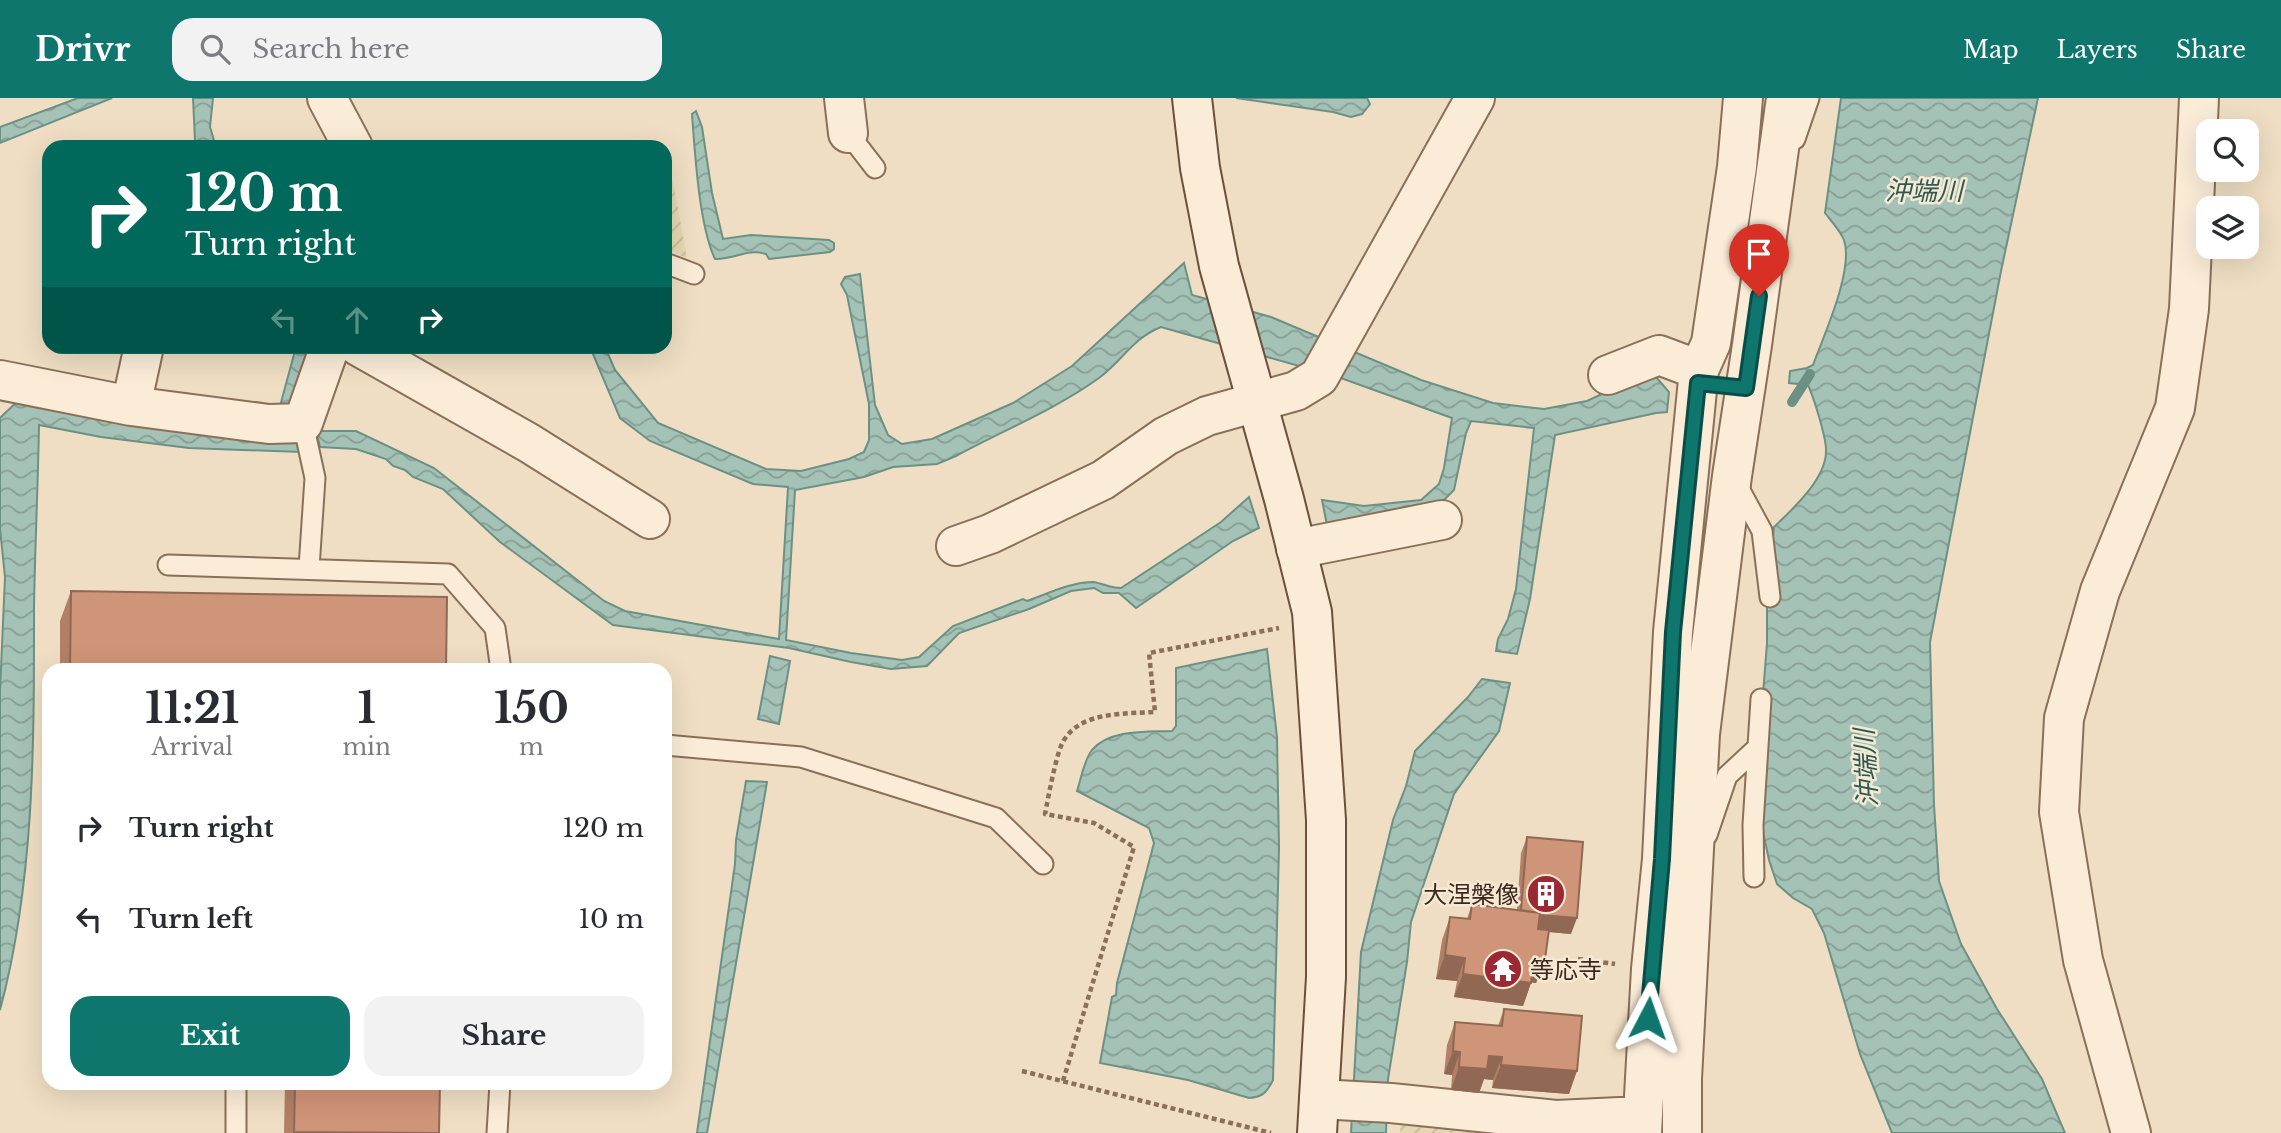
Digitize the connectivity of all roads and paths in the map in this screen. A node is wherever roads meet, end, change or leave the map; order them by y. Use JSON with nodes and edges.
{"nodes":[{"id":1,"x":327,"y":98,"type":"edge"},
{"id":2,"x":1192,"y":98,"type":"edge"},
{"id":3,"x":1475,"y":98,"type":"edge"},
{"id":4,"x":1742,"y":98,"type":"edge"},
{"id":5,"x":1786,"y":98,"type":"edge"},
{"id":6,"x":1809,"y":98,"type":"edge"},
{"id":7,"x":2199,"y":98,"type":"edge"},
{"id":8,"x":846,"y":115,"type":"edge"},
{"id":9,"x":349,"y":140,"type":"edge"},
{"id":10,"x":1779,"y":147,"type":"junction"},
{"id":11,"x":875,"y":168,"type":"dead end"},
{"id":12,"x":672,"y":266,"type":"edge"},
{"id":13,"x":694,"y":274,"type":"dead end"},
{"id":14,"x":142,"y":354,"type":"edge"},
{"id":15,"x":329,"y":354,"type":"edge"},
{"id":16,"x":372,"y":354,"type":"edge"},
{"id":17,"x":1608,"y":375,"type":"dead end"},
{"id":18,"x":1698,"y":377,"type":"junction"},
{"id":19,"x":0,"y":380,"type":"edge"},
{"id":20,"x":1746,"y":388,"type":"junction"},
{"id":21,"x":1256,"y":401,"type":"junction"},
{"id":22,"x":131,"y":406,"type":"junction"},
{"id":23,"x":307,"y":439,"type":"junction"},
{"id":24,"x":1732,"y":476,"type":"junction"},
{"id":25,"x":650,"y":519,"type":"dead end"},
{"id":26,"x":1442,"y":520,"type":"dead end"},
{"id":27,"x":956,"y":546,"type":"dead end"},
{"id":28,"x":1296,"y":549,"type":"junction"},
{"id":29,"x":168,"y":565,"type":"dead end"},
{"id":30,"x":309,"y":568,"type":"junction"},
{"id":31,"x":1770,"y":597,"type":"dead end"},
{"id":32,"x":1313,"y":625,"type":"junction"},
{"id":33,"x":500,"y":663,"type":"edge"},
{"id":34,"x":1761,"y":699,"type":"dead end"},
{"id":35,"x":672,"y":746,"type":"edge"},
{"id":36,"x":1756,"y":749,"type":"junction"},
{"id":37,"x":1043,"y":863,"type":"dead end"},
{"id":38,"x":1754,"y":877,"type":"dead end"},
{"id":39,"x":1692,"y":883,"type":"junction"},
{"id":40,"x":1021,"y":1071,"type":"dead end"},
{"id":41,"x":1682,"y":1079,"type":"junction"},
{"id":42,"x":1063,"y":1081,"type":"junction"},
{"id":43,"x":236,"y":1090,"type":"edge"},
{"id":44,"x":499,"y":1090,"type":"edge"},
{"id":45,"x":1327,"y":1111,"type":"edge"},
{"id":46,"x":1646,"y":1127,"type":"edge"},
{"id":47,"x":236,"y":1133,"type":"edge"},
{"id":48,"x":496,"y":1133,"type":"edge"},
{"id":49,"x":1271,"y":1133,"type":"edge"},
{"id":50,"x":1682,"y":1133,"type":"edge"},
{"id":51,"x":2131,"y":1133,"type":"edge"}],
"edges":[{"from":1,"to":9,"type":"street"},
{"from":2,"to":21,"type":"street"},
{"from":3,"to":21,"type":"street"},
{"from":4,"to":18,"type":"street"},
{"from":5,"to":10,"type":"street"},
{"from":6,"to":10,"type":"lane"},
{"from":7,"to":51,"type":"street"},
{"from":8,"to":11,"type":"lane"},
{"from":10,"to":20,"type":"street"},
{"from":12,"to":13,"type":"lane"},
{"from":14,"to":22,"type":"street"},
{"from":15,"to":23,"type":"street"},
{"from":16,"to":25,"type":"street"},
{"from":17,"to":18,"type":"street"},
{"from":18,"to":20,"type":"street"},
{"from":18,"to":46,"type":"street"},
{"from":19,"to":22,"type":"street"},
{"from":20,"to":24,"type":"street"},
{"from":21,"to":27,"type":"street"},
{"from":21,"to":28,"type":"street"},
{"from":22,"to":23,"type":"street"},
{"from":23,"to":30,"type":"lane"},
{"from":24,"to":31,"type":"lane"},
{"from":24,"to":39,"type":"street"},
{"from":26,"to":28,"type":"street"},
{"from":28,"to":32,"type":"street"},
{"from":29,"to":30,"type":"lane"},
{"from":30,"to":33,"type":"lane"},
{"from":32,"to":42,"type":"path"},
{"from":32,"to":45,"type":"street"},
{"from":34,"to":36,"type":"lane"},
{"from":35,"to":37,"type":"lane"},
{"from":36,"to":38,"type":"lane"},
{"from":36,"to":39,"type":"lane"},
{"from":39,"to":41,"type":"street"},
{"from":40,"to":42,"type":"path"},
{"from":41,"to":46,"type":"street"},
{"from":41,"to":50,"type":"street"},
{"from":42,"to":49,"type":"path"},
{"from":43,"to":47,"type":"lane"},
{"from":44,"to":48,"type":"lane"},
{"from":45,"to":46,"type":"street"}]}
